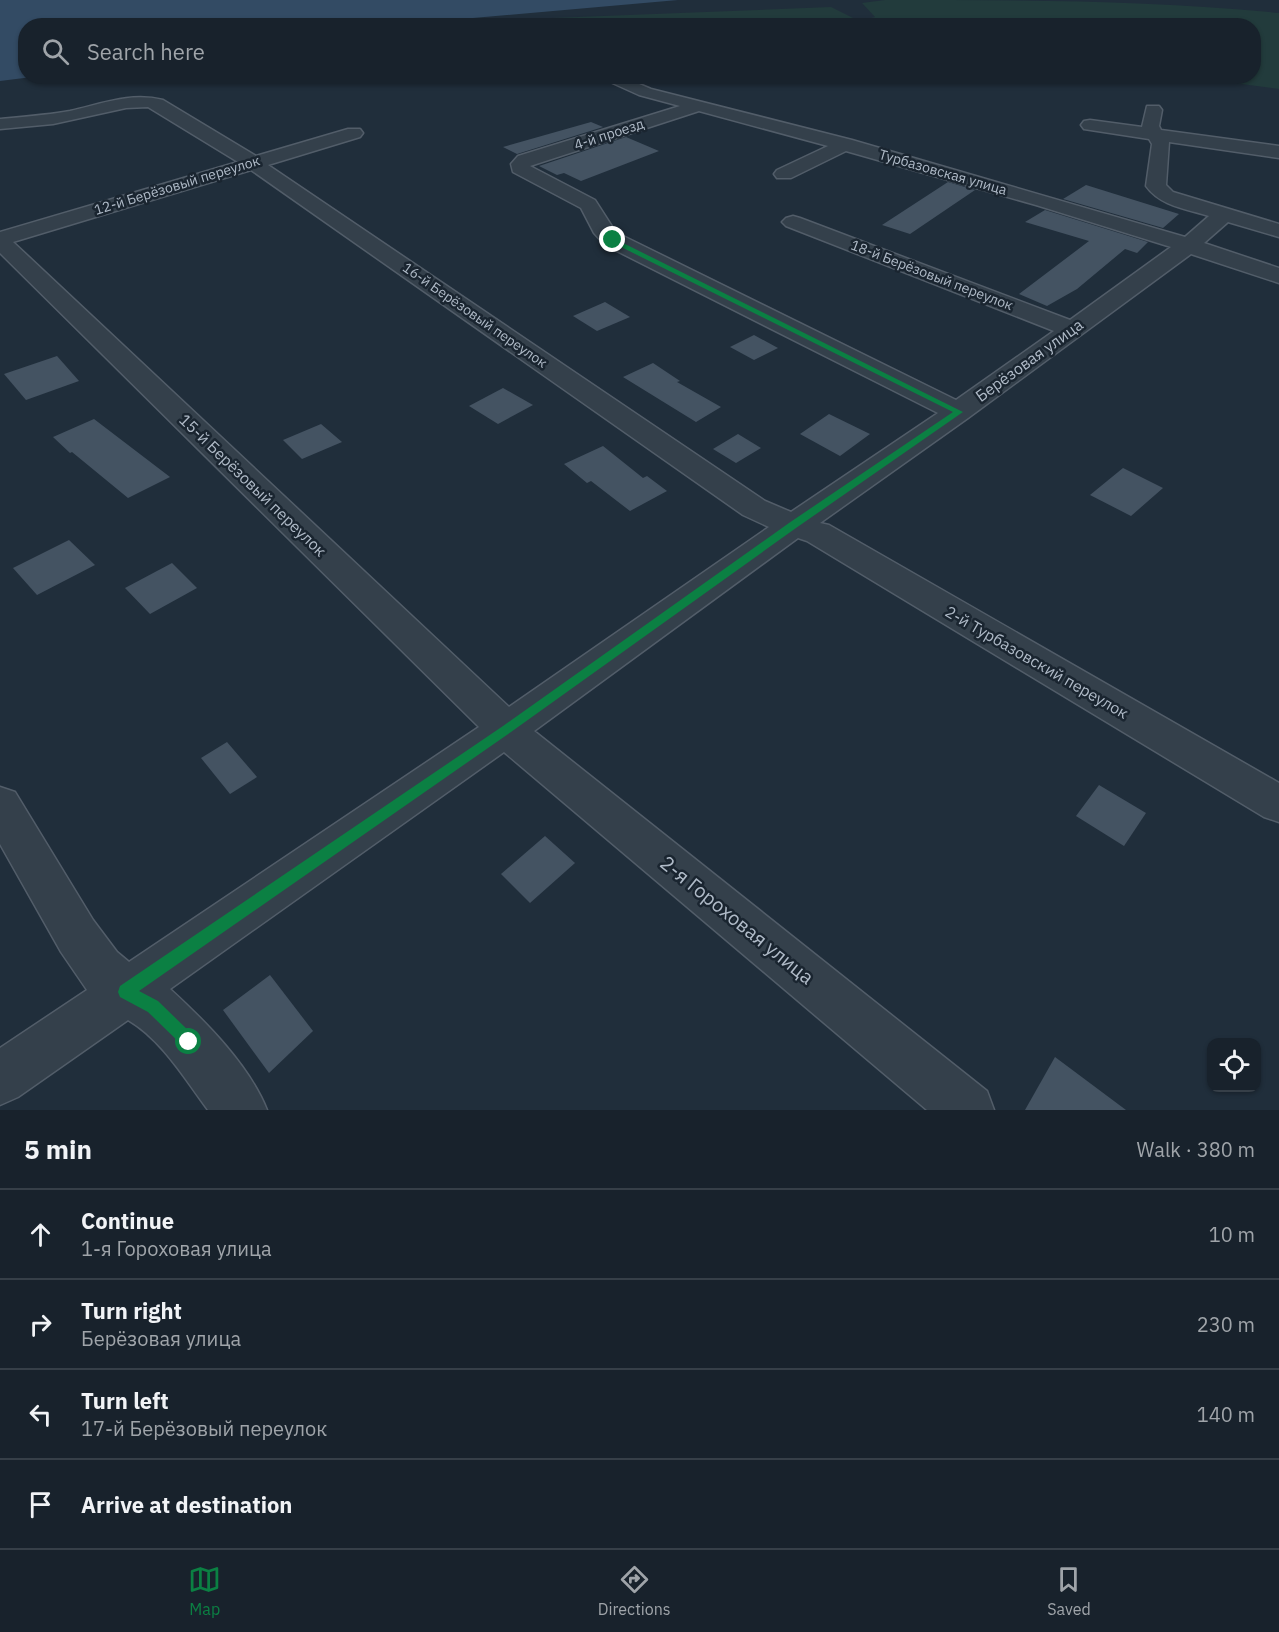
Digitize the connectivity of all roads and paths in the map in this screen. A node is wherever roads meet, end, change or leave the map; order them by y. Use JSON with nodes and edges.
{"nodes":[{"id":1,"x":625,"y":84,"type":"edge"},
{"id":2,"x":698,"y":106,"type":"junction"},
{"id":3,"x":1153,"y":110,"type":"dead end"},
{"id":4,"x":0,"y":124,"type":"edge"},
{"id":5,"x":1090,"y":124,"type":"dead end"},
{"id":6,"x":354,"y":133,"type":"dead end"},
{"id":7,"x":1156,"y":134,"type":"junction"},
{"id":8,"x":846,"y":144,"type":"junction"},
{"id":9,"x":1279,"y":152,"type":"edge"},
{"id":10,"x":252,"y":162,"type":"junction"},
{"id":11,"x":784,"y":174,"type":"dead end"},
{"id":12,"x":793,"y":222,"type":"dead end"},
{"id":13,"x":1279,"y":231,"type":"edge"},
{"id":14,"x":1204,"y":232,"type":"junction"},
{"id":15,"x":0,"y":240,"type":"edge"},
{"id":16,"x":1279,"y":276,"type":"edge"},
{"id":17,"x":1071,"y":329,"type":"junction"},
{"id":18,"x":958,"y":412,"type":"junction"},
{"id":19,"x":793,"y":526,"type":"junction"},
{"id":20,"x":507,"y":729,"type":"junction"},
{"id":21,"x":1279,"y":804,"type":"edge"},
{"id":22,"x":0,"y":805,"type":"edge"},
{"id":23,"x":125,"y":992,"type":"junction"},
{"id":24,"x":0,"y":1079,"type":"edge"},
{"id":25,"x":241,"y":1110,"type":"edge"},
{"id":26,"x":968,"y":1110,"type":"edge"}],
"edges":[{"from":1,"to":2,"type":"street","name":"Турбазовская улица"},
{"from":2,"to":8,"type":"street","name":"Турбазовская улица"},
{"from":2,"to":18,"type":"street","name":"4-й проезд"},
{"from":3,"to":7,"type":"street"},
{"from":4,"to":10,"type":"street","name":"16-й Берёзовый переулок"},
{"from":5,"to":7,"type":"street"},
{"from":6,"to":10,"type":"street","name":"12-й Берёзовый переулок"},
{"from":7,"to":9,"type":"street"},
{"from":7,"to":14,"type":"street"},
{"from":8,"to":11,"type":"street"},
{"from":8,"to":14,"type":"street","name":"Турбазовская улица"},
{"from":10,"to":15,"type":"street","name":"12-й Берёзовый переулок"},
{"from":10,"to":19,"type":"street","name":"16-й Берёзовый переулок"},
{"from":12,"to":17,"type":"street","name":"18-й Берёзовый переулок"},
{"from":13,"to":14,"type":"street"},
{"from":14,"to":16,"type":"street","name":"Турбазовская улица"},
{"from":14,"to":17,"type":"street","name":"Берёзовая улица"},
{"from":15,"to":20,"type":"street","name":"15-й Берёзовый переулок"},
{"from":17,"to":18,"type":"street","name":"Берёзовая улица"},
{"from":18,"to":19,"type":"street","name":"Берёзовая улица"},
{"from":19,"to":20,"type":"street","name":"Берёзовая улица"},
{"from":19,"to":21,"type":"street","name":"2-й Турбазовский переулок"},
{"from":20,"to":23,"type":"street","name":"Берёзовая улица"},
{"from":20,"to":26,"type":"street","name":"2-я Гороховая улица"},
{"from":22,"to":23,"type":"street"},
{"from":23,"to":24,"type":"street","name":"Берёзовая улица"},
{"from":23,"to":25,"type":"street"}]}
